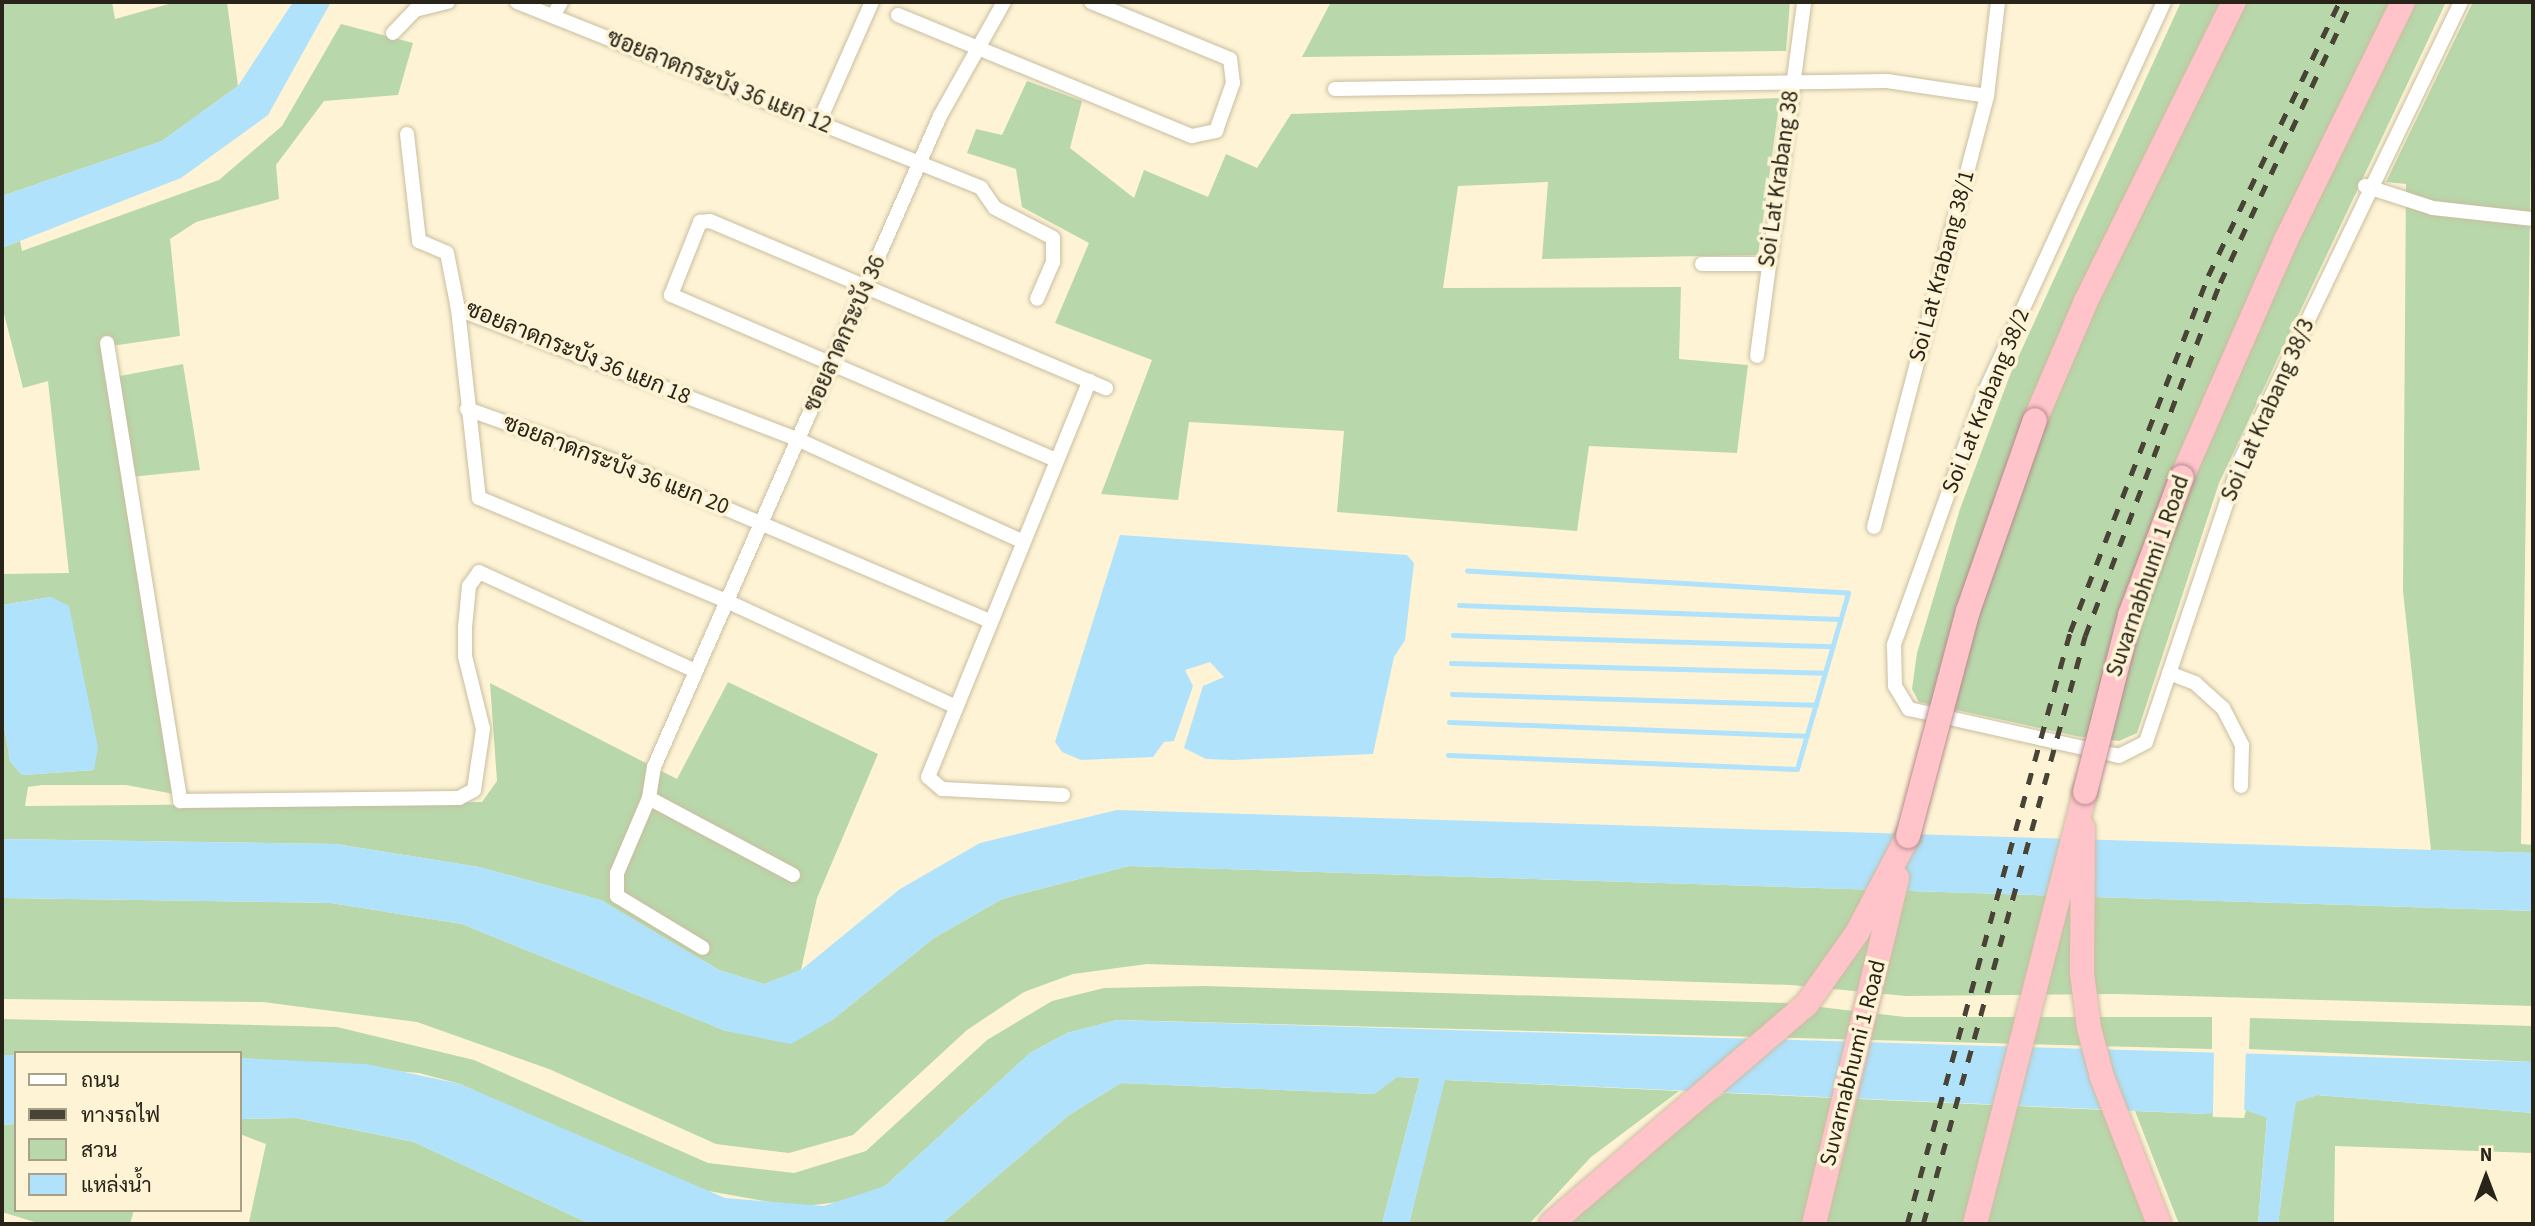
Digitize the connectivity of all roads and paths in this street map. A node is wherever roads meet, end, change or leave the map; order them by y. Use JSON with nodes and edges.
{"nodes":[{"id":1,"x":448,"y":2,"type":"edge"},
{"id":2,"x":517,"y":2,"type":"edge"},
{"id":3,"x":561,"y":2,"type":"edge"},
{"id":4,"x":872,"y":2,"type":"edge"},
{"id":5,"x":1004,"y":2,"type":"edge"},
{"id":6,"x":1091,"y":2,"type":"edge"},
{"id":7,"x":1804,"y":2,"type":"edge"},
{"id":8,"x":1998,"y":2,"type":"edge"},
{"id":9,"x":2164,"y":2,"type":"edge"},
{"id":10,"x":2234,"y":2,"type":"edge"},
{"id":11,"x":2403,"y":2,"type":"edge"},
{"id":12,"x":2461,"y":2,"type":"edge"},
{"id":13,"x":898,"y":15,"type":"dead end"},
{"id":14,"x":553,"y":16,"type":"junction"},
{"id":15,"x":393,"y":33,"type":"dead end"},
{"id":16,"x":978,"y":47,"type":"junction"},
{"id":17,"x":1793,"y":81,"type":"junction"},
{"id":18,"x":1335,"y":89,"type":"dead end"},
{"id":19,"x":1987,"y":96,"type":"junction"},
{"id":20,"x":819,"y":121,"type":"junction"},
{"id":21,"x":407,"y":134,"type":"dead end"},
{"id":22,"x":920,"y":165,"type":"junction"},
{"id":23,"x":2368,"y":187,"type":"junction"},
{"id":24,"x":2533,"y":219,"type":"edge"},
{"id":25,"x":1702,"y":264,"type":"dead end"},
{"id":26,"x":1766,"y":264,"type":"junction"},
{"id":27,"x":865,"y":286,"type":"junction"},
{"id":28,"x":1037,"y":299,"type":"dead end"},
{"id":29,"x":458,"y":309,"type":"junction"},
{"id":30,"x":107,"y":343,"type":"dead end"},
{"id":31,"x":1757,"y":356,"type":"dead end"},
{"id":32,"x":831,"y":365,"type":"junction"},
{"id":33,"x":1090,"y":381,"type":"junction"},
{"id":34,"x":1106,"y":388,"type":"dead end"},
{"id":35,"x":467,"y":409,"type":"junction"},
{"id":36,"x":799,"y":440,"type":"junction"},
{"id":37,"x":1056,"y":460,"type":"junction"},
{"id":38,"x":764,"y":523,"type":"junction"},
{"id":39,"x":1874,"y":527,"type":"dead end"},
{"id":40,"x":1022,"y":541,"type":"junction"},
{"id":41,"x":731,"y":603,"type":"junction"},
{"id":42,"x":989,"y":621,"type":"junction"},
{"id":43,"x":695,"y":671,"type":"junction"},
{"id":44,"x":2169,"y":673,"type":"junction"},
{"id":45,"x":956,"y":707,"type":"junction"},
{"id":46,"x":2014,"y":732,"type":"joint"},
{"id":47,"x":2241,"y":786,"type":"dead end"},
{"id":48,"x":2085,"y":792,"type":"junction"},
{"id":49,"x":1063,"y":795,"type":"dead end"},
{"id":50,"x":649,"y":798,"type":"junction"},
{"id":51,"x":1908,"y":836,"type":"junction"},
{"id":52,"x":793,"y":876,"type":"dead end"},
{"id":53,"x":703,"y":948,"type":"dead end"},
{"id":54,"x":1554,"y":1221,"type":"edge"},
{"id":55,"x":1814,"y":1224,"type":"edge"},
{"id":56,"x":1975,"y":1224,"type":"edge"},
{"id":57,"x":2159,"y":1224,"type":"edge"}],
"edges":[{"from":1,"to":15,"type":"street"},
{"from":2,"to":14,"type":"street","name":"ซอยลาดกระบัง 36 แยก 12"},
{"from":3,"to":14,"type":"street"},
{"from":4,"to":20,"type":"street"},
{"from":5,"to":16,"type":"street","name":"ซอยลาดกระบัง 36"},
{"from":6,"to":16,"type":"street"},
{"from":7,"to":17,"type":"street","name":"Soi Lat Krabang 38"},
{"from":8,"to":19,"type":"street","name":"Soi Lat Krabang 38/1"},
{"from":9,"to":46,"type":"street","name":"Soi Lat Krabang 38/2"},
{"from":10,"to":51,"type":"highway","name":"Suvarnabhumi 1 Road","bridge":true},
{"from":11,"to":48,"type":"highway","name":"Suvarnabhumi 1 Road","bridge":true},
{"from":12,"to":23,"type":"street","name":"Soi Lat Krabang 38/3"},
{"from":13,"to":16,"type":"street"},
{"from":14,"to":20,"type":"street","name":"ซอยลาดกระบัง 36 แยก 12"},
{"from":16,"to":22,"type":"street","name":"ซอยลาดกระบัง 36"},
{"from":17,"to":18,"type":"street"},
{"from":17,"to":19,"type":"street"},
{"from":17,"to":26,"type":"street","name":"Soi Lat Krabang 38"},
{"from":19,"to":39,"type":"street","name":"Soi Lat Krabang 38/1"},
{"from":20,"to":22,"type":"street","name":"ซอยลาดกระบัง 36 แยก 12"},
{"from":21,"to":29,"type":"street","name":"ซอยลาดกระบัง 36 แยก 18"},
{"from":22,"to":27,"type":"street","name":"ซอยลาดกระบัง 36"},
{"from":22,"to":28,"type":"street","name":"ซอยลาดกระบัง 36 แยก 12"},
{"from":23,"to":24,"type":"street"},
{"from":23,"to":44,"type":"street","name":"Soi Lat Krabang 38/3"},
{"from":25,"to":26,"type":"street"},
{"from":26,"to":31,"type":"street","name":"Soi Lat Krabang 38"},
{"from":27,"to":32,"type":"street","name":"ซอยลาดกระบัง 36"},
{"from":27,"to":32,"type":"street"},
{"from":27,"to":33,"type":"street"},
{"from":29,"to":35,"type":"street"},
{"from":29,"to":36,"type":"street","name":"ซอยลาดกระบัง 36 แยก 18"},
{"from":30,"to":43,"type":"street"},
{"from":32,"to":36,"type":"street","name":"ซอยลาดกระบัง 36"},
{"from":32,"to":37,"type":"street"},
{"from":33,"to":34,"type":"street"},
{"from":33,"to":37,"type":"street"},
{"from":35,"to":38,"type":"street","name":"ซอยลาดกระบัง 36 แยก 20"},
{"from":35,"to":41,"type":"street"},
{"from":36,"to":38,"type":"street","name":"ซอยลาดกระบัง 36"},
{"from":36,"to":40,"type":"street","name":"ซอยลาดกระบัง 36 แยก 18"},
{"from":37,"to":40,"type":"street"},
{"from":38,"to":41,"type":"street","name":"ซอยลาดกระบัง 36"},
{"from":38,"to":42,"type":"street","name":"ซอยลาดกระบัง 36 แยก 20"},
{"from":40,"to":42,"type":"street"},
{"from":41,"to":43,"type":"street","name":"ซอยลาดกระบัง 36"},
{"from":41,"to":45,"type":"street"},
{"from":42,"to":45,"type":"street"},
{"from":43,"to":50,"type":"street","name":"ซอยลาดกระบัง 36"},
{"from":44,"to":46,"type":"street","name":"Soi Lat Krabang 38/3"},
{"from":44,"to":47,"type":"street"},
{"from":45,"to":49,"type":"street"},
{"from":48,"to":56,"type":"highway","name":"Suvarnabhumi 1 Road"},
{"from":48,"to":57,"type":"highway"},
{"from":50,"to":52,"type":"street"},
{"from":50,"to":53,"type":"street","name":"ซอยลาดกระบัง 36"},
{"from":51,"to":54,"type":"highway"},
{"from":51,"to":55,"type":"highway","name":"Suvarnabhumi 1 Road"}]}
